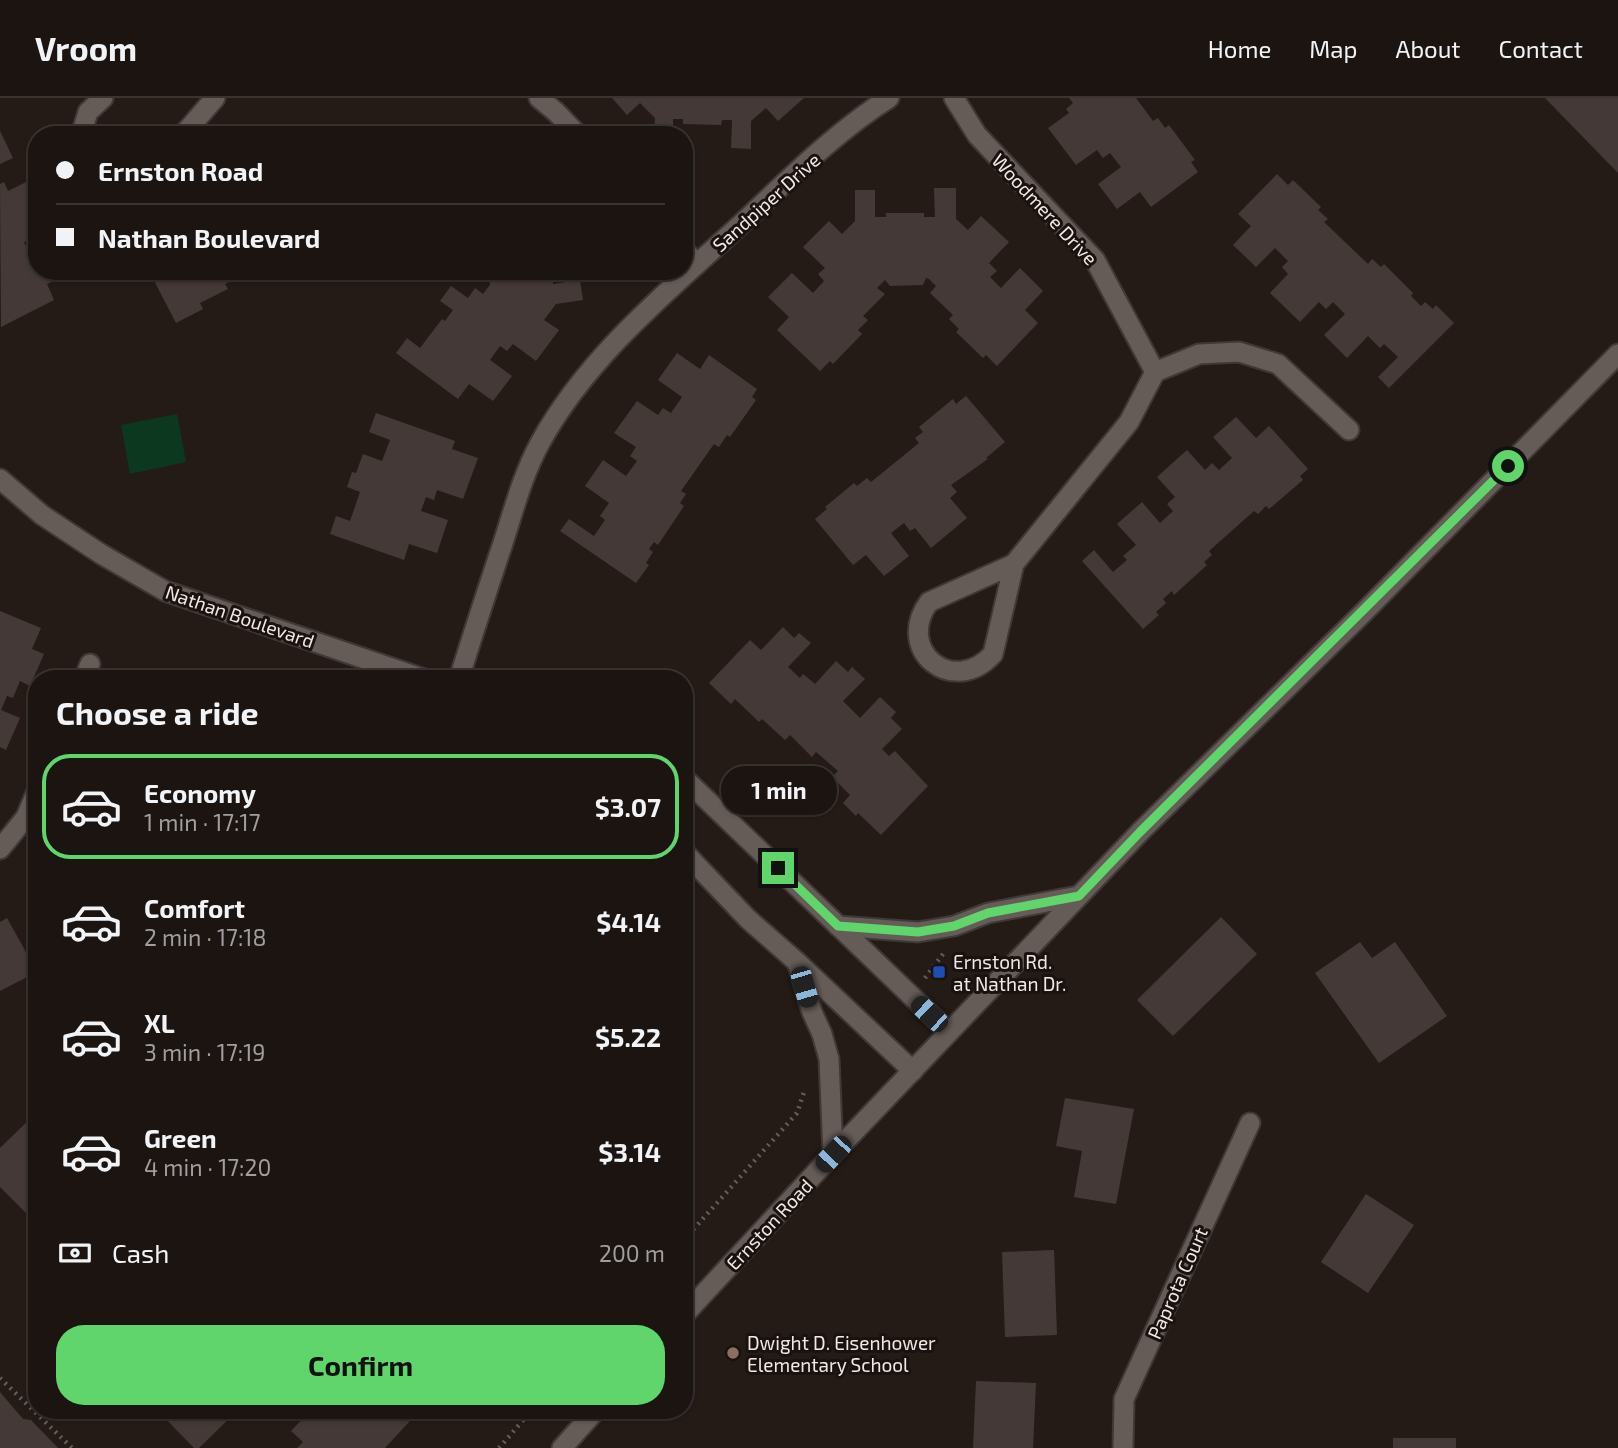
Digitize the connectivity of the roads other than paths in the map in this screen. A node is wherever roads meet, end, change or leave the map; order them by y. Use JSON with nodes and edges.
{"nodes":[{"id":1,"x":103,"y":98,"type":"edge"},
{"id":2,"x":215,"y":98,"type":"edge"},
{"id":3,"x":539,"y":98,"type":"edge"},
{"id":4,"x":889,"y":98,"type":"edge"},
{"id":5,"x":954,"y":98,"type":"edge"},
{"id":6,"x":83,"y":126,"type":"edge"},
{"id":7,"x":192,"y":126,"type":"edge"},
{"id":8,"x":569,"y":126,"type":"edge"},
{"id":9,"x":693,"y":255,"type":"edge"},
{"id":10,"x":671,"y":280,"type":"edge"},
{"id":11,"x":1618,"y":354,"type":"edge"},
{"id":12,"x":1156,"y":372,"type":"junction"},
{"id":13,"x":1349,"y":430,"type":"dead end"},
{"id":14,"x":0,"y":479,"type":"edge"},
{"id":15,"x":1014,"y":564,"type":"junction"},
{"id":16,"x":398,"y":670,"type":"edge"},
{"id":17,"x":461,"y":670,"type":"edge"},
{"id":18,"x":693,"y":787,"type":"edge"},
{"id":19,"x":28,"y":812,"type":"edge"},
{"id":20,"x":0,"y":849,"type":"edge"},
{"id":21,"x":693,"y":861,"type":"edge"},
{"id":22,"x":1079,"y":896,"type":"junction"},
{"id":23,"x":838,"y":926,"type":"junction"},
{"id":24,"x":797,"y":962,"type":"junction"},
{"id":25,"x":949,"y":1032,"type":"junction"},
{"id":26,"x":913,"y":1071,"type":"junction"},
{"id":27,"x":1250,"y":1123,"type":"dead end"},
{"id":28,"x":833,"y":1154,"type":"junction"},
{"id":29,"x":693,"y":1305,"type":"edge"},
{"id":30,"x":588,"y":1419,"type":"edge"},
{"id":31,"x":562,"y":1448,"type":"edge"},
{"id":32,"x":1123,"y":1448,"type":"edge"}],
"edges":[{"from":1,"to":6,"type":"street"},
{"from":2,"to":7,"type":"street"},
{"from":3,"to":8,"type":"street"},
{"from":4,"to":9,"type":"street","name":"Sandpiper Drive"},
{"from":5,"to":12,"type":"street","name":"Woodmere Drive"},
{"from":10,"to":17,"type":"street","name":"Sandpiper Drive"},
{"from":11,"to":22,"type":"street","name":"Ernston Road"},
{"from":12,"to":13,"type":"street"},
{"from":12,"to":15,"type":"street"},
{"from":14,"to":16,"type":"street","name":"Nathan Boulevard"},
{"from":15,"to":15,"type":"street"},
{"from":18,"to":23,"type":"street"},
{"from":19,"to":20,"type":"street"},
{"from":21,"to":24,"type":"street"},
{"from":22,"to":23,"type":"street"},
{"from":22,"to":25,"type":"street","name":"Ernston Road"},
{"from":23,"to":25,"type":"street"},
{"from":24,"to":26,"type":"street"},
{"from":24,"to":28,"type":"street"},
{"from":25,"to":26,"type":"street","name":"Ernston Road"},
{"from":26,"to":28,"type":"street","name":"Ernston Road"},
{"from":27,"to":32,"type":"street","name":"Paprota Court"},
{"from":28,"to":29,"type":"street","name":"Ernston Road"},
{"from":30,"to":31,"type":"street"}]}
